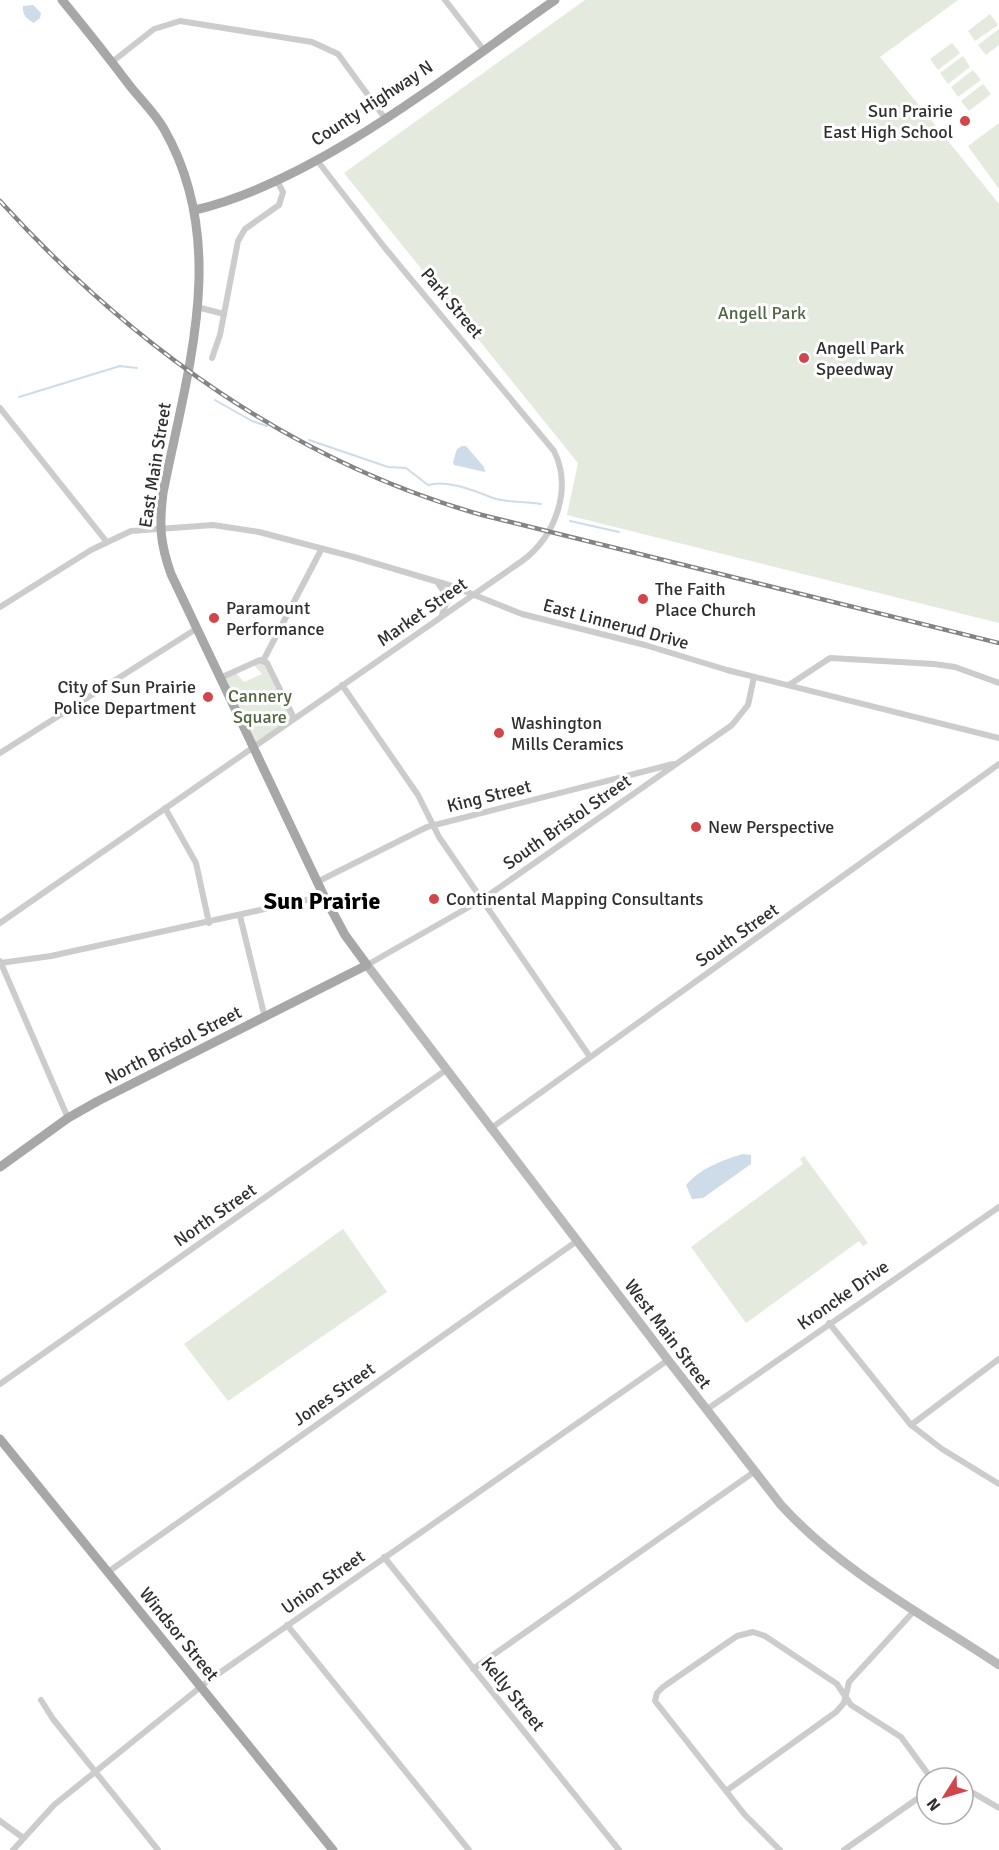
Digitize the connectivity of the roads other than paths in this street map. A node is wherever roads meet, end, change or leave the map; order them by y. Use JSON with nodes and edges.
{"nodes":[{"id":1,"x":62,"y":0,"type":"edge"},
{"id":2,"x":445,"y":0,"type":"edge"},
{"id":3,"x":555,"y":0,"type":"edge"},
{"id":4,"x":483,"y":49,"type":"junction"},
{"id":5,"x":112,"y":62,"type":"junction"},
{"id":6,"x":384,"y":117,"type":"junction"},
{"id":7,"x":316,"y":159,"type":"junction"},
{"id":8,"x":276,"y":179,"type":"junction"},
{"id":9,"x":195,"y":210,"type":"junction"},
{"id":10,"x":198,"y":307,"type":"junction"},
{"id":11,"x":224,"y":314,"type":"junction"},
{"id":12,"x":212,"y":358,"type":"dead end"},
{"id":13,"x":0,"y":408,"type":"edge"},
{"id":14,"x":561,"y":468,"type":"joint"},
{"id":15,"x":159,"y":529,"type":"junction"},
{"id":16,"x":106,"y":541,"type":"junction"},
{"id":17,"x":321,"y":550,"type":"junction"},
{"id":18,"x":438,"y":582,"type":"junction"},
{"id":19,"x":475,"y":594,"type":"junction"},
{"id":20,"x":0,"y":607,"type":"edge"},
{"id":21,"x":438,"y":620,"type":"junction"},
{"id":22,"x":196,"y":629,"type":"junction"},
{"id":23,"x":260,"y":661,"type":"junction"},
{"id":24,"x":224,"y":676,"type":"junction"},
{"id":25,"x":754,"y":677,"type":"junction"},
{"id":26,"x":999,"y":683,"type":"edge"},
{"id":27,"x":342,"y":685,"type":"junction"},
{"id":28,"x":789,"y":685,"type":"junction"},
{"id":29,"x":294,"y":718,"type":"junction"},
{"id":30,"x":999,"y":738,"type":"edge"},
{"id":31,"x":253,"y":748,"type":"junction"},
{"id":32,"x":0,"y":753,"type":"edge"},
{"id":33,"x":676,"y":763,"type":"junction"},
{"id":34,"x":999,"y":764,"type":"edge"},
{"id":35,"x":165,"y":808,"type":"junction"},
{"id":36,"x":432,"y":825,"type":"junction"},
{"id":37,"x":317,"y":882,"type":"junction"},
{"id":38,"x":324,"y":896,"type":"junction"},
{"id":39,"x":483,"y":899,"type":"junction"},
{"id":40,"x":240,"y":916,"type":"junction"},
{"id":41,"x":0,"y":923,"type":"edge"},
{"id":42,"x":209,"y":923,"type":"junction"},
{"id":43,"x":0,"y":962,"type":"edge"},
{"id":44,"x":368,"y":965,"type":"junction"},
{"id":45,"x":265,"y":1018,"type":"junction"},
{"id":46,"x":591,"y":1057,"type":"junction"},
{"id":47,"x":446,"y":1070,"type":"junction"},
{"id":48,"x":68,"y":1118,"type":"junction"},
{"id":49,"x":490,"y":1129,"type":"junction"},
{"id":50,"x":0,"y":1167,"type":"edge"},
{"id":51,"x":999,"y":1207,"type":"edge"},
{"id":52,"x":577,"y":1241,"type":"junction"},
{"id":53,"x":829,"y":1323,"type":"junction"},
{"id":54,"x":999,"y":1359,"type":"edge"},
{"id":55,"x":668,"y":1360,"type":"junction"},
{"id":56,"x":0,"y":1384,"type":"edge"},
{"id":57,"x":705,"y":1410,"type":"junction"},
{"id":58,"x":911,"y":1425,"type":"junction"},
{"id":59,"x":0,"y":1439,"type":"edge"},
{"id":60,"x":754,"y":1472,"type":"junction"},
{"id":61,"x":999,"y":1484,"type":"edge"},
{"id":62,"x":384,"y":1557,"type":"junction"},
{"id":63,"x":108,"y":1572,"type":"junction"},
{"id":64,"x":915,"y":1610,"type":"junction"},
{"id":65,"x":287,"y":1625,"type":"junction"},
{"id":66,"x":999,"y":1665,"type":"edge"},
{"id":67,"x":473,"y":1669,"type":"junction"},
{"id":68,"x":201,"y":1687,"type":"junction"},
{"id":69,"x":844,"y":1695,"type":"junction"},
{"id":70,"x":41,"y":1700,"type":"dead end"},
{"id":71,"x":922,"y":1766,"type":"edge"},
{"id":72,"x":95,"y":1773,"type":"junction"},
{"id":73,"x":726,"y":1791,"type":"junction"},
{"id":74,"x":975,"y":1794,"type":"edge"},
{"id":75,"x":915,"y":1800,"type":"edge"},
{"id":76,"x":999,"y":1808,"type":"edge"},
{"id":77,"x":0,"y":1821,"type":"edge"},
{"id":78,"x":22,"y":1838,"type":"junction"},
{"id":79,"x":13,"y":1850,"type":"edge"},
{"id":80,"x":158,"y":1850,"type":"edge"},
{"id":81,"x":333,"y":1850,"type":"edge"},
{"id":82,"x":469,"y":1850,"type":"edge"},
{"id":83,"x":619,"y":1850,"type":"edge"},
{"id":84,"x":780,"y":1850,"type":"edge"},
{"id":85,"x":844,"y":1850,"type":"edge"}],
"edges":[{"from":1,"to":5,"type":"main road","name":"East Main Street"},
{"from":2,"to":4,"type":"street"},
{"from":3,"to":4,"type":"main road","name":"County Highway N"},
{"from":4,"to":6,"type":"main road","name":"County Highway N"},
{"from":5,"to":6,"type":"street"},
{"from":5,"to":9,"type":"main road","name":"East Main Street"},
{"from":6,"to":7,"type":"main road","name":"County Highway N"},
{"from":7,"to":8,"type":"main road","name":"County Highway N"},
{"from":7,"to":14,"type":"street","name":"Park Street"},
{"from":8,"to":9,"type":"main road","name":"County Highway N"},
{"from":8,"to":11,"type":"street"},
{"from":9,"to":10,"type":"main road","name":"East Main Street"},
{"from":10,"to":11,"type":"street"},
{"from":10,"to":15,"type":"main road","name":"East Main Street"},
{"from":11,"to":12,"type":"street"},
{"from":13,"to":16,"type":"street"},
{"from":14,"to":19,"type":"street","name":"Market Street"},
{"from":15,"to":16,"type":"street","name":"East Linnerud Drive"},
{"from":15,"to":17,"type":"street","name":"East Linnerud Drive"},
{"from":15,"to":22,"type":"main road","name":"East Main Street"},
{"from":16,"to":20,"type":"street","name":"East Linnerud Drive"},
{"from":17,"to":18,"type":"street","name":"East Linnerud Drive"},
{"from":17,"to":23,"type":"street"},
{"from":18,"to":19,"type":"street","name":"East Linnerud Drive"},
{"from":18,"to":21,"type":"street"},
{"from":19,"to":21,"type":"street","name":"Market Street"},
{"from":19,"to":25,"type":"street","name":"East Linnerud Drive"},
{"from":21,"to":27,"type":"street","name":"Market Street"},
{"from":22,"to":24,"type":"main road","name":"East Main Street"},
{"from":22,"to":32,"type":"street"},
{"from":23,"to":24,"type":"street"},
{"from":23,"to":29,"type":"street"},
{"from":24,"to":31,"type":"main road","name":"East Main Street"},
{"from":25,"to":28,"type":"street","name":"East Linnerud Drive"},
{"from":25,"to":33,"type":"street","name":"South Bristol Street"},
{"from":26,"to":28,"type":"street"},
{"from":27,"to":29,"type":"street","name":"Market Street"},
{"from":27,"to":36,"type":"street"},
{"from":28,"to":30,"type":"street","name":"East Linnerud Drive"},
{"from":29,"to":31,"type":"street","name":"Market Street"},
{"from":31,"to":35,"type":"street","name":"Market Street"},
{"from":31,"to":37,"type":"main road","name":"East Main Street"},
{"from":33,"to":36,"type":"street","name":"King Street"},
{"from":33,"to":39,"type":"street","name":"South Bristol Street"},
{"from":34,"to":46,"type":"street","name":"South Street"},
{"from":35,"to":41,"type":"street","name":"Market Street"},
{"from":35,"to":42,"type":"street"},
{"from":36,"to":37,"type":"street","name":"King Street"},
{"from":36,"to":39,"type":"street"},
{"from":37,"to":38,"type":"main road","name":"East Main Street"},
{"from":38,"to":40,"type":"street"},
{"from":38,"to":44,"type":"main road","name":"East Main Street"},
{"from":39,"to":44,"type":"street","name":"South Bristol Street"},
{"from":39,"to":46,"type":"street"},
{"from":40,"to":42,"type":"street"},
{"from":40,"to":45,"type":"street"},
{"from":42,"to":43,"type":"street"},
{"from":43,"to":48,"type":"street"},
{"from":44,"to":45,"type":"main road","name":"North Bristol Street"},
{"from":44,"to":47,"type":"main road","name":"West Main Street"},
{"from":45,"to":48,"type":"main road","name":"North Bristol Street"},
{"from":46,"to":49,"type":"street","name":"South Street"},
{"from":47,"to":49,"type":"main road","name":"West Main Street"},
{"from":47,"to":56,"type":"street","name":"North Street"},
{"from":48,"to":50,"type":"main road","name":"North Bristol Street"},
{"from":49,"to":52,"type":"main road","name":"West Main Street"},
{"from":51,"to":53,"type":"street","name":"Kroncke Drive"},
{"from":52,"to":55,"type":"main road","name":"West Main Street"},
{"from":52,"to":63,"type":"street","name":"Jones Street"},
{"from":53,"to":57,"type":"street","name":"Kroncke Drive"},
{"from":53,"to":58,"type":"street"},
{"from":54,"to":58,"type":"street"},
{"from":55,"to":57,"type":"main road","name":"West Main Street"},
{"from":55,"to":62,"type":"street","name":"Union Street"},
{"from":57,"to":60,"type":"main road","name":"West Main Street"},
{"from":58,"to":61,"type":"street"},
{"from":59,"to":63,"type":"main road","name":"Windsor Street"},
{"from":60,"to":64,"type":"main road","name":"West Main Street"},
{"from":60,"to":67,"type":"street"},
{"from":62,"to":65,"type":"street","name":"Union Street"},
{"from":62,"to":67,"type":"street","name":"Kelly Street"},
{"from":63,"to":68,"type":"main road","name":"Windsor Street"},
{"from":64,"to":66,"type":"main road","name":"West Main Street"},
{"from":64,"to":69,"type":"street"},
{"from":65,"to":68,"type":"street","name":"Union Street"},
{"from":65,"to":82,"type":"street"},
{"from":67,"to":83,"type":"street","name":"Kelly Street"},
{"from":68,"to":72,"type":"street","name":"Union Street"},
{"from":68,"to":81,"type":"main road","name":"Windsor Street"},
{"from":69,"to":71,"type":"street"},
{"from":69,"to":73,"type":"street"},
{"from":69,"to":73,"type":"street"},
{"from":70,"to":72,"type":"street"},
{"from":72,"to":78,"type":"street","name":"Union Street"},
{"from":72,"to":80,"type":"street"},
{"from":73,"to":84,"type":"street"},
{"from":74,"to":76,"type":"street"},
{"from":75,"to":85,"type":"street"},
{"from":77,"to":78,"type":"street"},
{"from":78,"to":79,"type":"street","name":"Union Street"}]}
